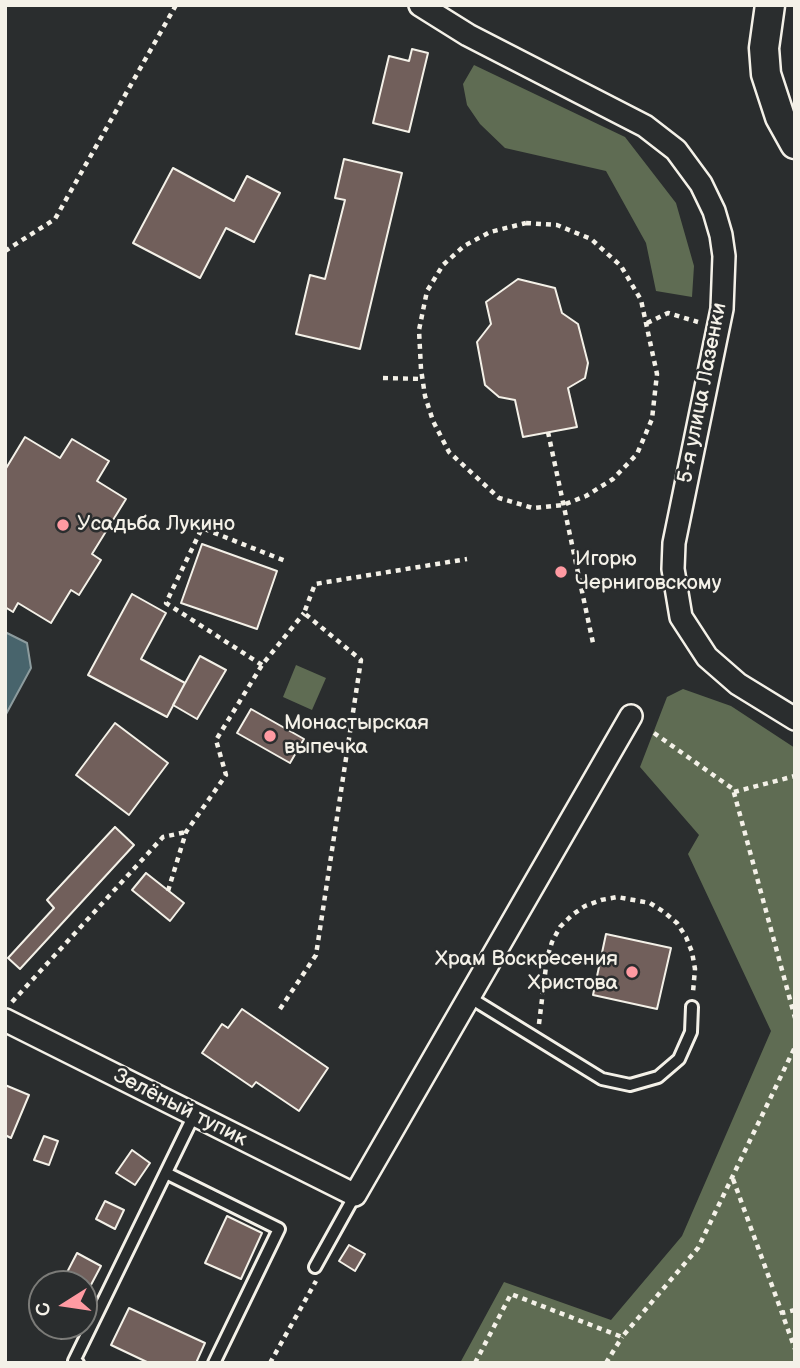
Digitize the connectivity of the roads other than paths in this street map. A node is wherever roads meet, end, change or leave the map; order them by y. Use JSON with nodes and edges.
{"nodes":[{"id":1,"x":420,"y":5,"type":"edge"},
{"id":2,"x":770,"y":5,"type":"edge"},
{"id":3,"x":795,"y":144,"type":"edge"},
{"id":4,"x":631,"y":716,"type":"dead end"},
{"id":5,"x":795,"y":719,"type":"edge"},
{"id":6,"x":469,"y":997,"type":"junction"},
{"id":7,"x":692,"y":1007,"type":"road end"},
{"id":8,"x":5,"y":1020,"type":"edge"},
{"id":9,"x":194,"y":1115,"type":"junction"},
{"id":10,"x":166,"y":1173,"type":"junction"},
{"id":11,"x":355,"y":1195,"type":"junction"},
{"id":12,"x":315,"y":1267,"type":"road end"},
{"id":13,"x":78,"y":1363,"type":"edge"},
{"id":14,"x":214,"y":1363,"type":"edge"}],
"edges":[{"from":1,"to":5,"type":"street","name":"5-я улица Лазенки"},
{"from":2,"to":3,"type":"main road"},
{"from":4,"to":6,"type":"street"},
{"from":6,"to":7,"type":"lane"},
{"from":6,"to":11,"type":"street"},
{"from":8,"to":9,"type":"street","name":"Зелёный тупик"},
{"from":9,"to":10,"type":"lane"},
{"from":9,"to":11,"type":"street","name":"Зелёный тупик"},
{"from":10,"to":13,"type":"lane"},
{"from":10,"to":14,"type":"lane"},
{"from":11,"to":12,"type":"lane"}]}
